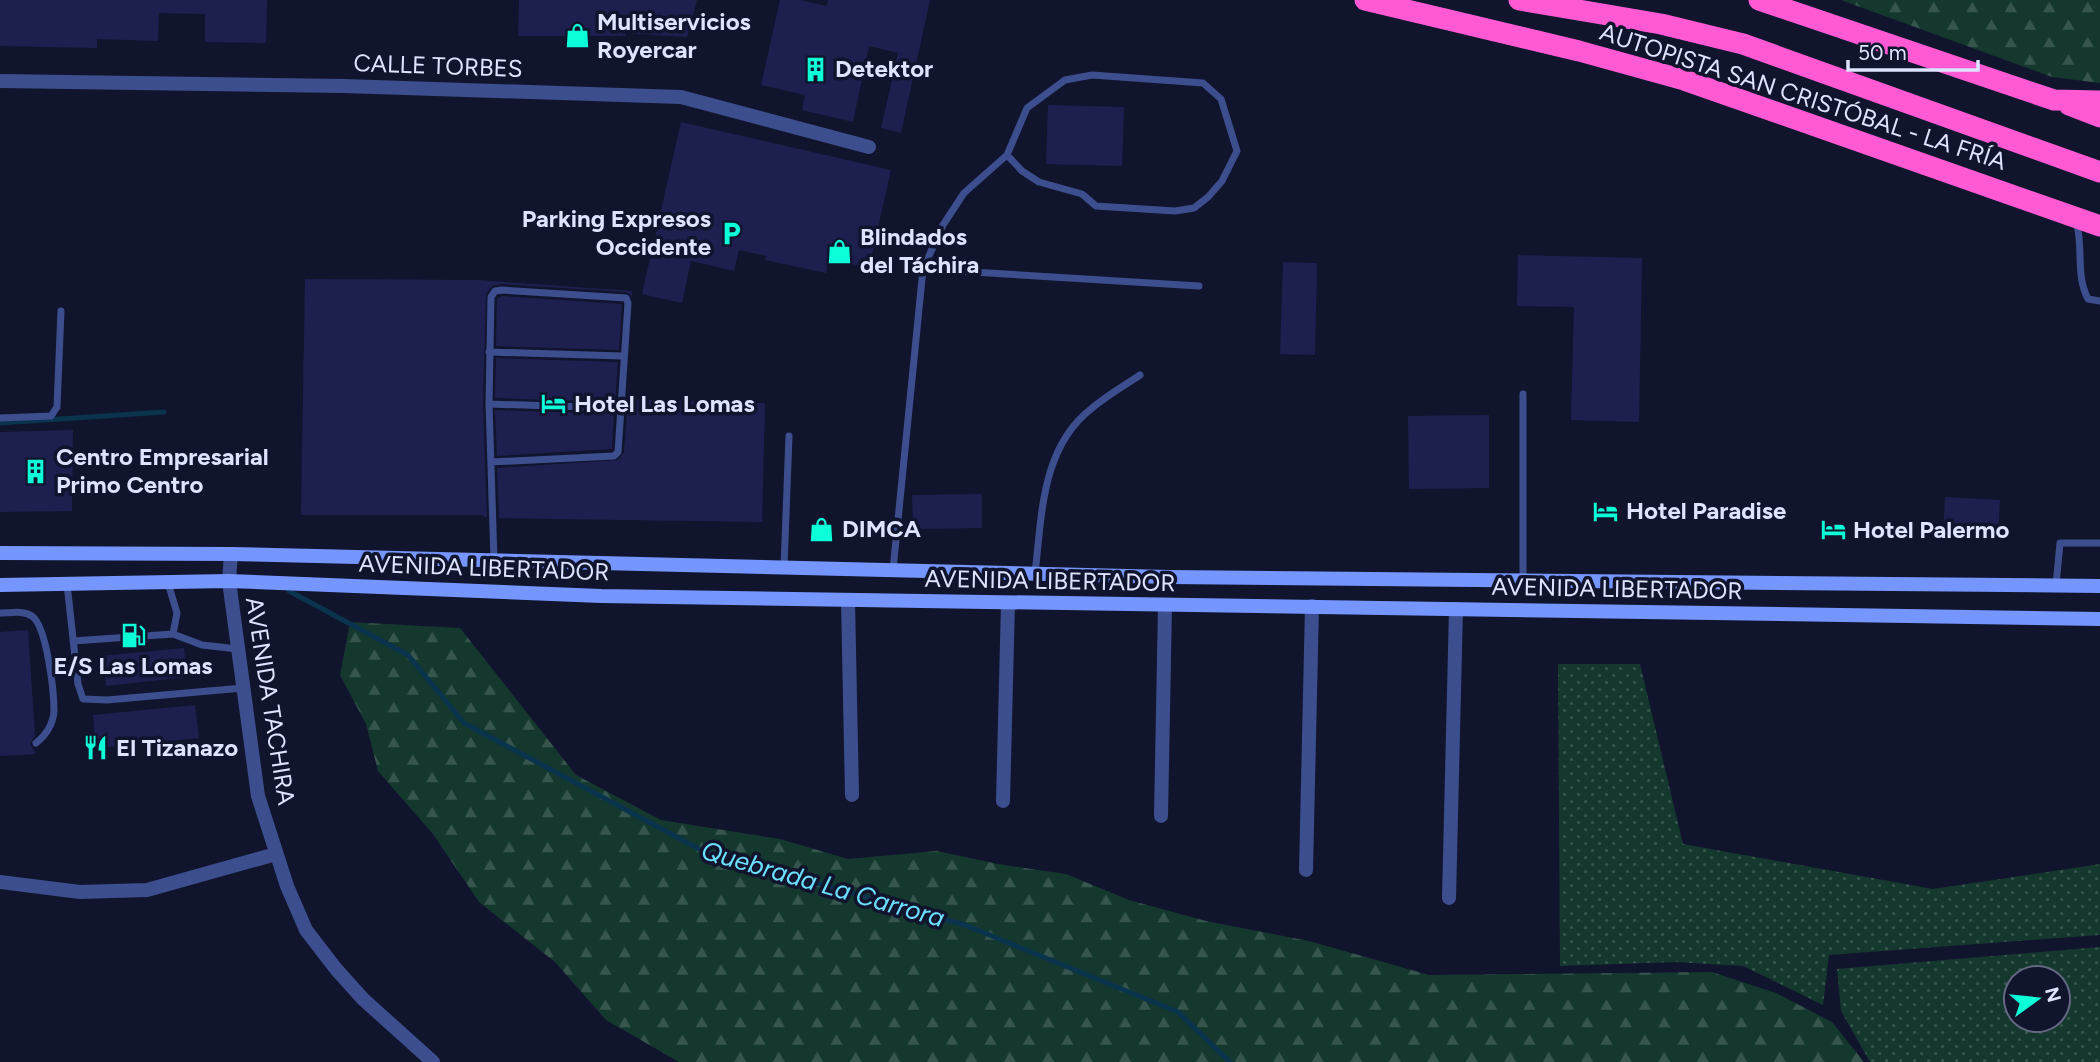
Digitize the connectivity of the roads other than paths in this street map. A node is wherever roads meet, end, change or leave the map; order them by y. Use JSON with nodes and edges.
{"nodes":[{"id":1,"x":1365,"y":0,"type":"edge"},
{"id":2,"x":1518,"y":0,"type":"edge"},
{"id":3,"x":1759,"y":0,"type":"edge"},
{"id":4,"x":0,"y":80,"type":"edge"},
{"id":5,"x":2054,"y":100,"type":"junction"},
{"id":6,"x":2100,"y":101,"type":"edge"},
{"id":7,"x":2100,"y":117,"type":"edge"},
{"id":8,"x":869,"y":147,"type":"dead end"},
{"id":9,"x":1007,"y":155,"type":"junction"},
{"id":10,"x":2100,"y":172,"type":"edge"},
{"id":11,"x":2075,"y":217,"type":"junction"},
{"id":12,"x":2100,"y":226,"type":"edge"},
{"id":13,"x":923,"y":269,"type":"junction"},
{"id":14,"x":1199,"y":286,"type":"dead end"},
{"id":15,"x":2100,"y":301,"type":"edge"},
{"id":16,"x":61,"y":311,"type":"dead end"},
{"id":17,"x":489,"y":352,"type":"junction"},
{"id":18,"x":622,"y":356,"type":"junction"},
{"id":19,"x":1140,"y":375,"type":"dead end"},
{"id":20,"x":1523,"y":394,"type":"dead end"},
{"id":21,"x":489,"y":404,"type":"junction"},
{"id":22,"x":619,"y":408,"type":"junction"},
{"id":23,"x":0,"y":418,"type":"edge"},
{"id":24,"x":789,"y":436,"type":"dead end"},
{"id":25,"x":491,"y":462,"type":"junction"},
{"id":26,"x":2100,"y":543,"type":"edge"},
{"id":27,"x":0,"y":553,"type":"edge"},
{"id":28,"x":231,"y":554,"type":"junction"},
{"id":29,"x":495,"y":561,"type":"junction"},
{"id":30,"x":784,"y":568,"type":"junction"},
{"id":31,"x":893,"y":570,"type":"junction"},
{"id":32,"x":1035,"y":573,"type":"junction"},
{"id":33,"x":1523,"y":578,"type":"junction"},
{"id":34,"x":229,"y":581,"type":"junction"},
{"id":35,"x":168,"y":583,"type":"junction"},
{"id":36,"x":67,"y":584,"type":"junction"},
{"id":37,"x":0,"y":585,"type":"edge"},
{"id":38,"x":2056,"y":586,"type":"junction"},
{"id":39,"x":2100,"y":586,"type":"edge"},
{"id":40,"x":848,"y":601,"type":"junction"},
{"id":41,"x":1008,"y":603,"type":"junction"},
{"id":42,"x":1165,"y":605,"type":"junction"},
{"id":43,"x":1312,"y":606,"type":"junction"},
{"id":44,"x":1456,"y":609,"type":"junction"},
{"id":45,"x":0,"y":613,"type":"edge"},
{"id":46,"x":2100,"y":619,"type":"edge"},
{"id":47,"x":173,"y":634,"type":"junction"},
{"id":48,"x":73,"y":641,"type":"junction"},
{"id":49,"x":240,"y":650,"type":"junction"},
{"id":50,"x":244,"y":687,"type":"junction"},
{"id":51,"x":36,"y":743,"type":"dead end"},
{"id":52,"x":852,"y":796,"type":"dead end"},
{"id":53,"x":1003,"y":801,"type":"dead end"},
{"id":54,"x":1161,"y":816,"type":"dead end"},
{"id":55,"x":276,"y":855,"type":"junction"},
{"id":56,"x":1306,"y":870,"type":"dead end"},
{"id":57,"x":0,"y":882,"type":"edge"},
{"id":58,"x":1449,"y":898,"type":"dead end"},
{"id":59,"x":425,"y":1060,"type":"edge"}],
"edges":[{"from":1,"to":11,"type":"highway","name":"AUTOPISTA SAN CRISTÓBAL - LA FRÍA"},
{"from":2,"to":10,"type":"highway"},
{"from":3,"to":5,"type":"highway"},
{"from":4,"to":8,"type":"street","name":"CALLE TORBES"},
{"from":5,"to":6,"type":"highway"},
{"from":5,"to":7,"type":"highway"},
{"from":9,"to":9,"type":"lane"},
{"from":9,"to":13,"type":"lane"},
{"from":11,"to":12,"type":"highway","name":"AUTOPISTA SAN CRISTÓBAL - LA FRÍA"},
{"from":11,"to":15,"type":"lane"},
{"from":13,"to":14,"type":"lane"},
{"from":13,"to":31,"type":"lane"},
{"from":16,"to":23,"type":"lane"},
{"from":17,"to":18,"type":"lane"},
{"from":17,"to":18,"type":"lane"},
{"from":17,"to":21,"type":"lane"},
{"from":18,"to":22,"type":"lane"},
{"from":19,"to":32,"type":"lane"},
{"from":20,"to":33,"type":"lane"},
{"from":21,"to":22,"type":"lane"},
{"from":21,"to":25,"type":"lane"},
{"from":22,"to":25,"type":"lane"},
{"from":24,"to":30,"type":"lane"},
{"from":25,"to":29,"type":"lane"},
{"from":26,"to":38,"type":"lane"},
{"from":27,"to":28,"type":"main road","name":"AVENIDA LIBERTADOR"},
{"from":28,"to":29,"type":"main road","name":"AVENIDA LIBERTADOR"},
{"from":28,"to":34,"type":"street","name":"AVENIDA TACHIRA"},
{"from":29,"to":30,"type":"main road","name":"AVENIDA LIBERTADOR"},
{"from":30,"to":31,"type":"main road","name":"AVENIDA LIBERTADOR"},
{"from":31,"to":32,"type":"main road","name":"AVENIDA LIBERTADOR"},
{"from":32,"to":33,"type":"main road","name":"AVENIDA LIBERTADOR"},
{"from":33,"to":38,"type":"main road","name":"AVENIDA LIBERTADOR"},
{"from":34,"to":35,"type":"main road","name":"AVENIDA LIBERTADOR"},
{"from":34,"to":40,"type":"main road","name":"AVENIDA LIBERTADOR"},
{"from":34,"to":49,"type":"street","name":"AVENIDA TACHIRA"},
{"from":35,"to":36,"type":"main road","name":"AVENIDA LIBERTADOR"},
{"from":35,"to":47,"type":"lane"},
{"from":36,"to":37,"type":"main road","name":"AVENIDA LIBERTADOR"},
{"from":36,"to":48,"type":"lane"},
{"from":38,"to":39,"type":"main road","name":"AVENIDA LIBERTADOR"},
{"from":40,"to":41,"type":"main road","name":"AVENIDA LIBERTADOR"},
{"from":40,"to":52,"type":"street"},
{"from":41,"to":42,"type":"main road","name":"AVENIDA LIBERTADOR"},
{"from":41,"to":53,"type":"street"},
{"from":42,"to":43,"type":"main road","name":"AVENIDA LIBERTADOR"},
{"from":42,"to":54,"type":"street"},
{"from":43,"to":44,"type":"main road","name":"AVENIDA LIBERTADOR"},
{"from":43,"to":56,"type":"street"},
{"from":44,"to":46,"type":"main road","name":"AVENIDA LIBERTADOR"},
{"from":44,"to":58,"type":"street"},
{"from":45,"to":51,"type":"lane"},
{"from":47,"to":48,"type":"lane"},
{"from":47,"to":49,"type":"lane"},
{"from":48,"to":50,"type":"lane"},
{"from":49,"to":50,"type":"street","name":"AVENIDA TACHIRA"},
{"from":50,"to":55,"type":"street","name":"AVENIDA TACHIRA"},
{"from":55,"to":57,"type":"street"},
{"from":55,"to":59,"type":"street","name":"AVENIDA TACHIRA"}]}
